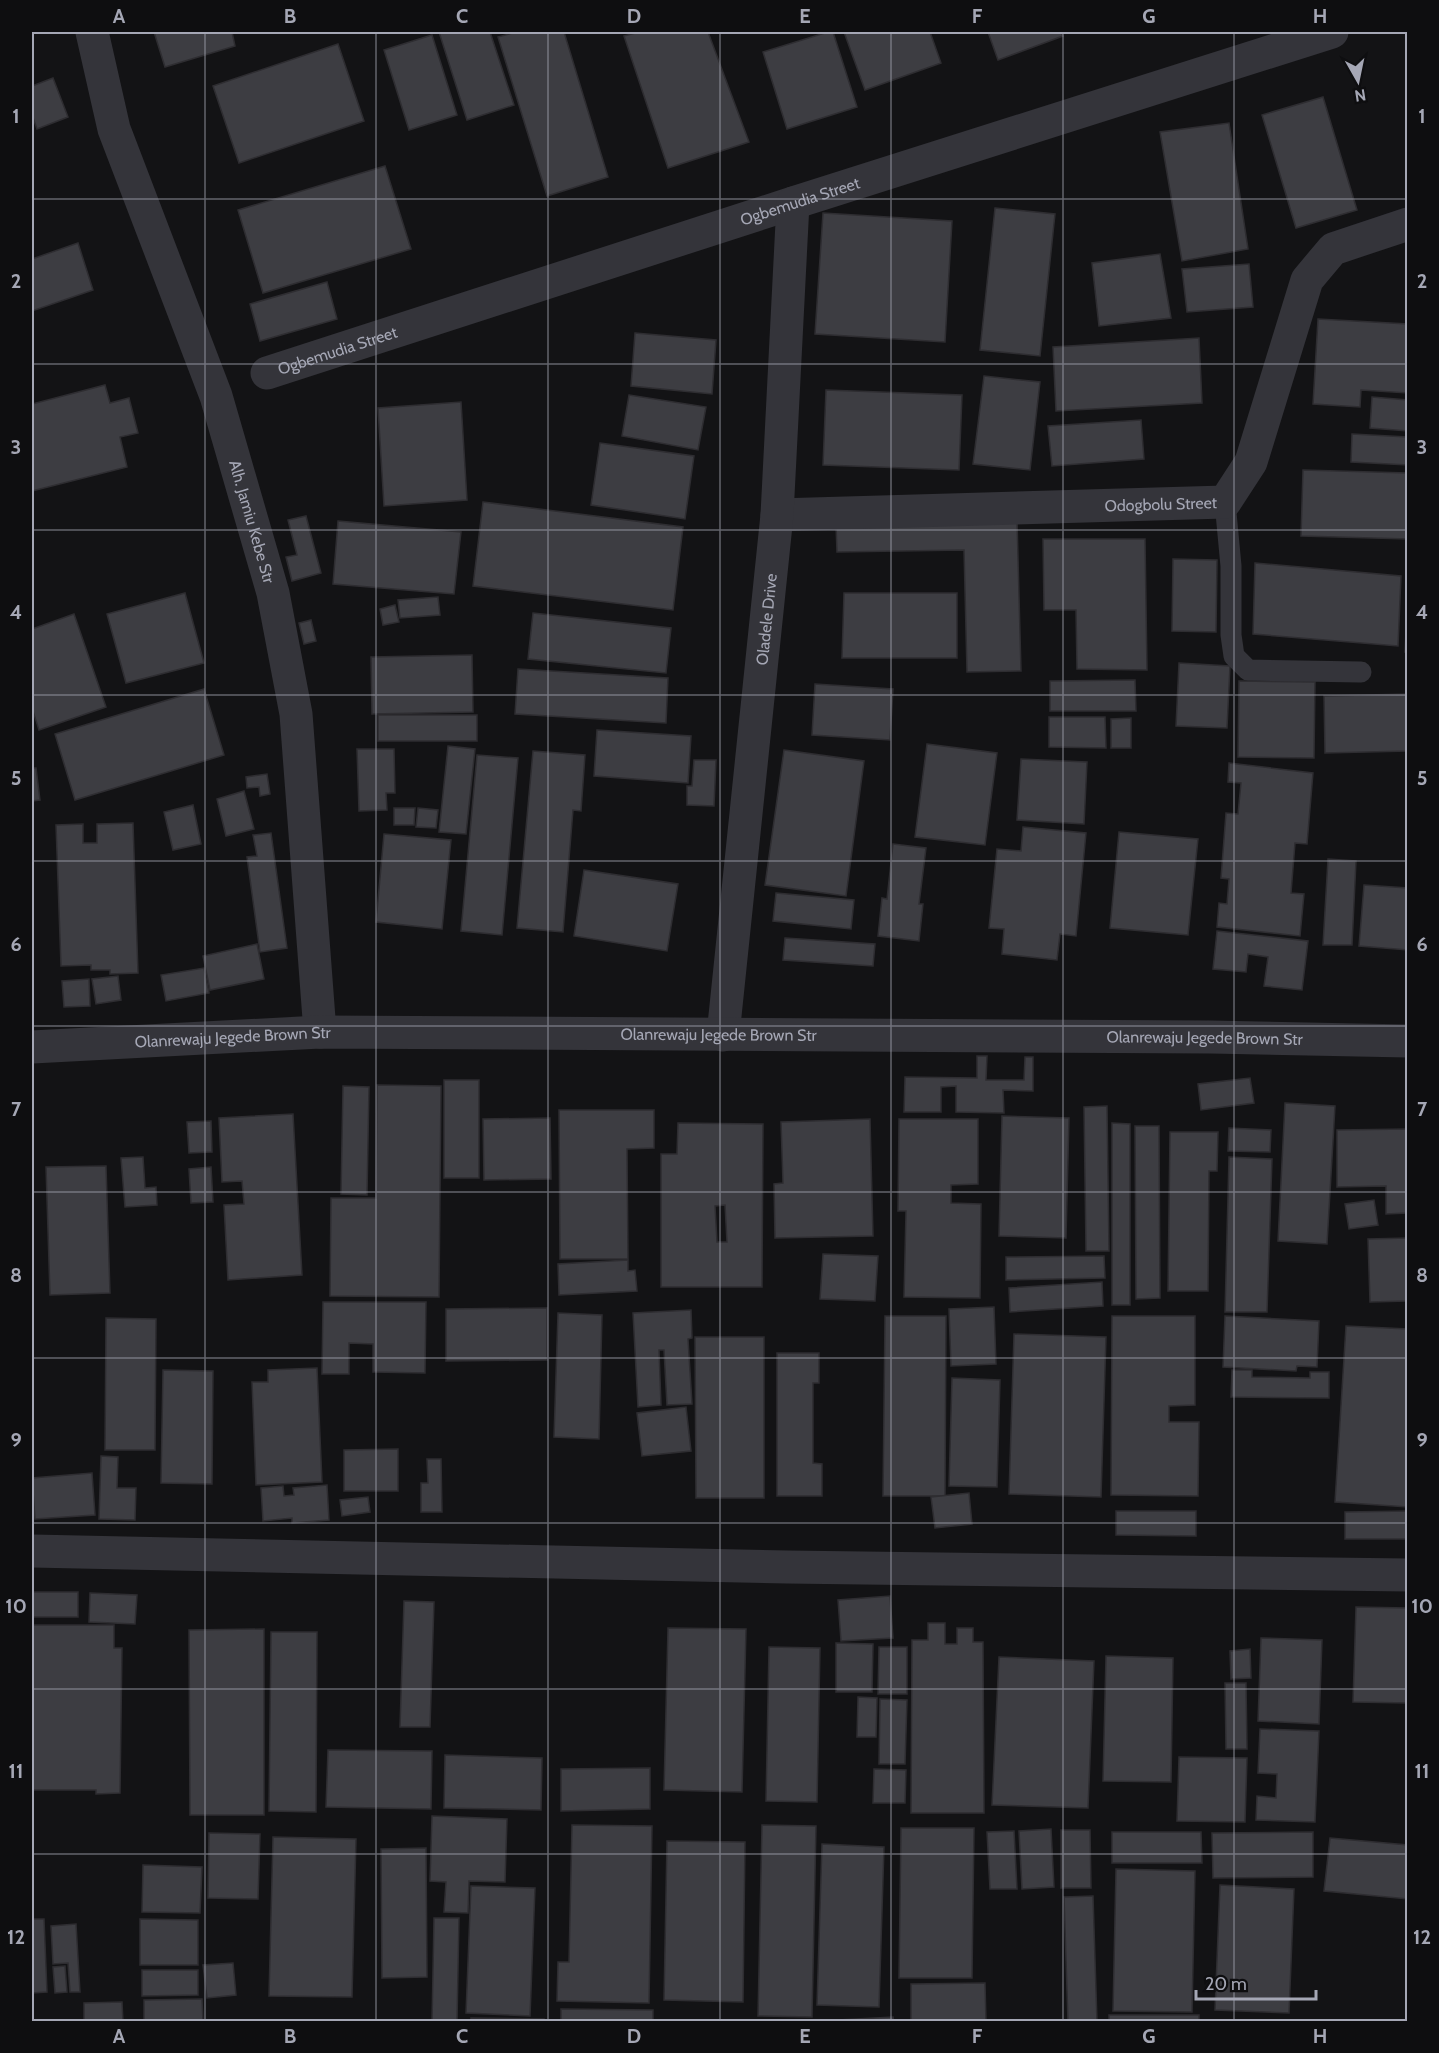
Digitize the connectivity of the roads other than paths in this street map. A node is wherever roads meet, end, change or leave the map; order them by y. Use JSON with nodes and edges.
{"nodes":[{"id":1,"x":92,"y":32,"type":"edge"},
{"id":2,"x":1332,"y":32,"type":"edge"},
{"id":3,"x":793,"y":202,"type":"junction"},
{"id":4,"x":1407,"y":224,"type":"edge"},
{"id":5,"x":267,"y":373,"type":"dead end"},
{"id":6,"x":1225,"y":502,"type":"junction"},
{"id":7,"x":777,"y":515,"type":"junction"},
{"id":8,"x":1360,"y":672,"type":"dead end"},
{"id":9,"x":320,"y":1032,"type":"junction"},
{"id":10,"x":723,"y":1035,"type":"junction"},
{"id":11,"x":1407,"y":1041,"type":"edge"},
{"id":12,"x":32,"y":1047,"type":"edge"},
{"id":13,"x":32,"y":1551,"type":"edge"},
{"id":14,"x":1407,"y":1575,"type":"edge"}],
"edges":[{"from":1,"to":9,"type":"street","name":"Alh. Jamiu Kebe Str"},
{"from":2,"to":3,"type":"street","name":"Ogbemudia Street"},
{"from":3,"to":5,"type":"street","name":"Ogbemudia Street"},
{"from":3,"to":7,"type":"street","name":"Oladele Drive"},
{"from":4,"to":6,"type":"street","name":"Odogbolu Street"},
{"from":6,"to":7,"type":"street","name":"Odogbolu Street"},
{"from":6,"to":8,"type":"lane"},
{"from":7,"to":10,"type":"street","name":"Oladele Drive"},
{"from":9,"to":10,"type":"street","name":"Olanrewaju Jegede Brown Str"},
{"from":9,"to":12,"type":"street","name":"Olanrewaju Jegede Brown Str"},
{"from":10,"to":11,"type":"street","name":"Olanrewaju Jegede Brown Str"},
{"from":13,"to":14,"type":"street"}]}
